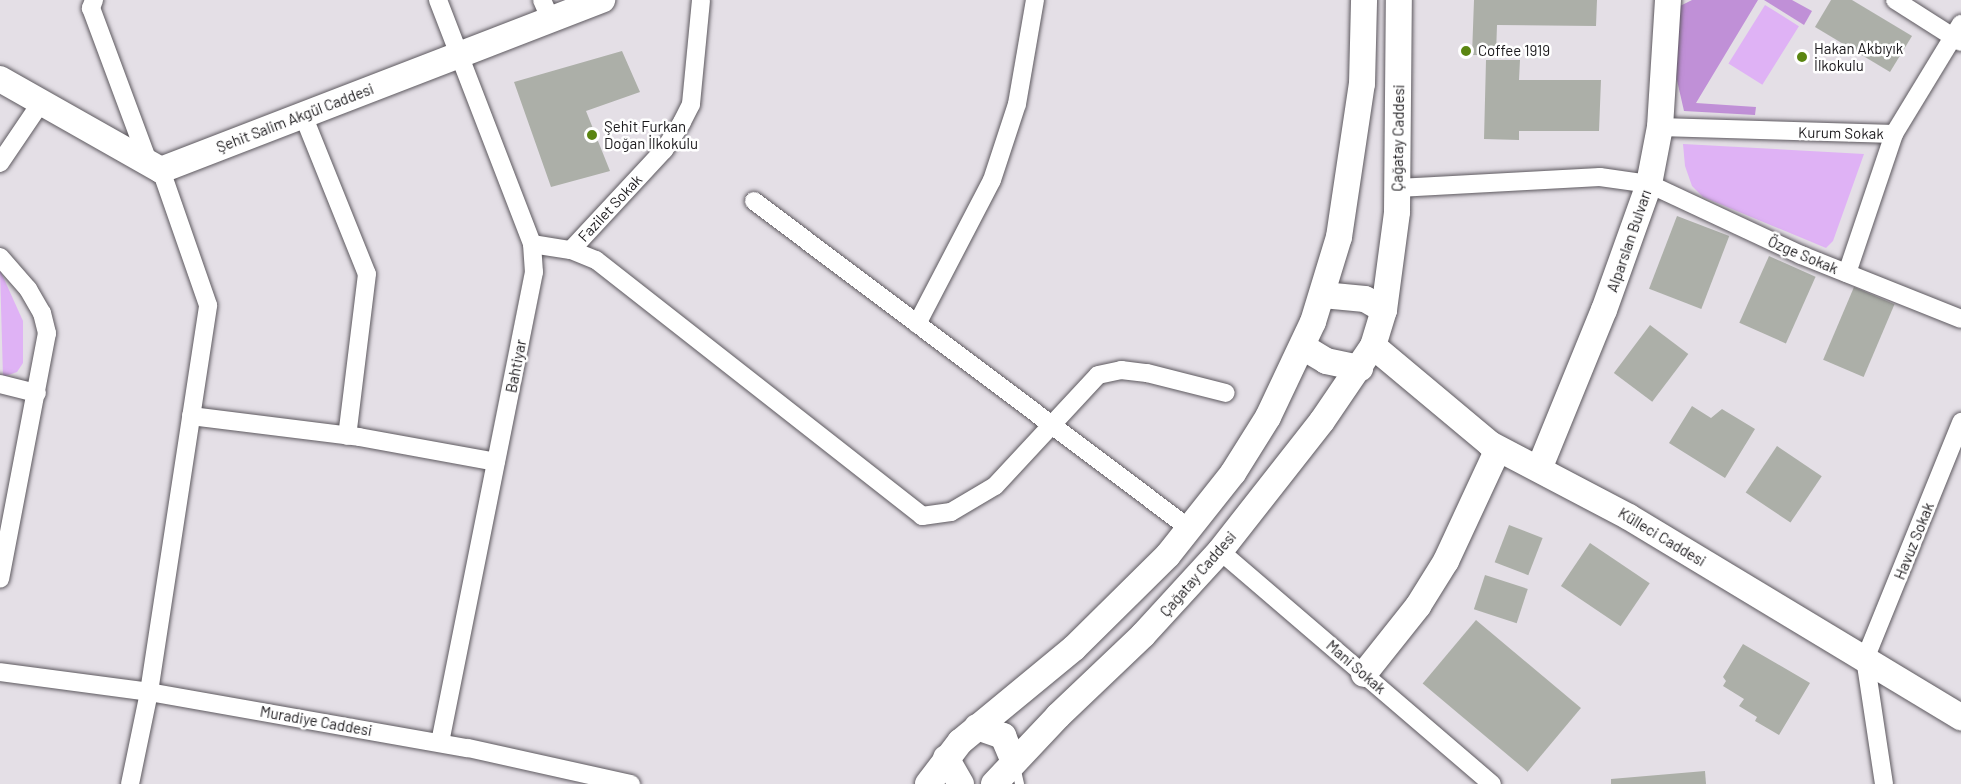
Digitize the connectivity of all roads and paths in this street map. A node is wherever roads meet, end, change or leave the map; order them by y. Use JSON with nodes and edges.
{"nodes":[{"id":1,"x":94,"y":0,"type":"edge"},
{"id":2,"x":438,"y":0,"type":"edge"},
{"id":3,"x":602,"y":0,"type":"edge"},
{"id":4,"x":702,"y":0,"type":"edge"},
{"id":5,"x":1035,"y":0,"type":"edge"},
{"id":6,"x":1364,"y":0,"type":"edge"},
{"id":7,"x":1399,"y":0,"type":"edge"},
{"id":8,"x":1669,"y":0,"type":"edge"},
{"id":9,"x":1895,"y":0,"type":"edge"},
{"id":10,"x":547,"y":10,"type":"edge"},
{"id":11,"x":1958,"y":34,"type":"edge"},
{"id":12,"x":459,"y":55,"type":"junction"},
{"id":13,"x":0,"y":79,"type":"edge"},
{"id":14,"x":40,"y":104,"type":"junction"},
{"id":15,"x":303,"y":115,"type":"junction"},
{"id":16,"x":1660,"y":127,"type":"junction"},
{"id":17,"x":1894,"y":134,"type":"junction"},
{"id":18,"x":0,"y":163,"type":"edge"},
{"id":19,"x":155,"y":167,"type":"junction"},
{"id":20,"x":1649,"y":184,"type":"junction"},
{"id":21,"x":1398,"y":188,"type":"junction"},
{"id":22,"x":754,"y":201,"type":"dead end"},
{"id":23,"x":532,"y":244,"type":"junction"},
{"id":24,"x":571,"y":250,"type":"junction"},
{"id":25,"x":0,"y":257,"type":"edge"},
{"id":26,"x":1847,"y":273,"type":"junction"},
{"id":27,"x":1323,"y":295,"type":"junction"},
{"id":28,"x":1384,"y":310,"type":"junction"},
{"id":29,"x":1961,"y":319,"type":"edge"},
{"id":30,"x":917,"y":324,"type":"junction"},
{"id":31,"x":1373,"y":346,"type":"junction"},
{"id":32,"x":1303,"y":347,"type":"junction"},
{"id":33,"x":1360,"y":368,"type":"junction"},
{"id":34,"x":0,"y":384,"type":"edge"},
{"id":35,"x":37,"y":393,"type":"junction"},
{"id":36,"x":1226,"y":393,"type":"dead end"},
{"id":37,"x":191,"y":416,"type":"junction"},
{"id":38,"x":1961,"y":422,"type":"edge"},
{"id":39,"x":1051,"y":425,"type":"junction"},
{"id":40,"x":347,"y":436,"type":"junction"},
{"id":41,"x":1498,"y":448,"type":"junction"},
{"id":42,"x":496,"y":462,"type":"junction"},
{"id":43,"x":1539,"y":469,"type":"junction"},
{"id":44,"x":1190,"y":529,"type":"junction"},
{"id":45,"x":1220,"y":551,"type":"junction"},
{"id":46,"x":0,"y":579,"type":"edge"},
{"id":47,"x":1865,"y":659,"type":"junction"},
{"id":48,"x":0,"y":672,"type":"edge"},
{"id":49,"x":1364,"y":674,"type":"junction"},
{"id":50,"x":149,"y":692,"type":"junction"},
{"id":51,"x":1961,"y":717,"type":"edge"},
{"id":52,"x":977,"y":727,"type":"junction"},
{"id":53,"x":440,"y":743,"type":"junction"},
{"id":54,"x":946,"y":758,"type":"junction"},
{"id":55,"x":1017,"y":773,"type":"edge"},
{"id":56,"x":130,"y":784,"type":"edge"},
{"id":57,"x":631,"y":784,"type":"edge"},
{"id":58,"x":927,"y":784,"type":"edge"},
{"id":59,"x":961,"y":784,"type":"edge"},
{"id":60,"x":994,"y":784,"type":"edge"},
{"id":61,"x":1492,"y":784,"type":"edge"},
{"id":62,"x":1884,"y":784,"type":"edge"}],
"edges":[{"from":1,"to":19,"type":"street"},
{"from":2,"to":12,"type":"street","name":"Bahtiyar"},
{"from":3,"to":10,"type":"street","name":"Şehit Salim Akgül Caddesi"},
{"from":4,"to":24,"type":"street","name":"Fazilet Sokak"},
{"from":5,"to":30,"type":"street"},
{"from":6,"to":27,"type":"street"},
{"from":7,"to":21,"type":"street","name":"Çağatay Caddesi"},
{"from":8,"to":16,"type":"street","name":"Alparslan Bulvarı"},
{"from":9,"to":11,"type":"street"},
{"from":10,"to":12,"type":"street","name":"Şehit Salim Akgül Caddesi"},
{"from":11,"to":17,"type":"street","name":"Kurum Sokak"},
{"from":12,"to":15,"type":"street","name":"Şehit Salim Akgül Caddesi"},
{"from":12,"to":23,"type":"street","name":"Bahtiyar"},
{"from":13,"to":14,"type":"street"},
{"from":14,"to":18,"type":"street"},
{"from":14,"to":19,"type":"street"},
{"from":15,"to":19,"type":"street","name":"Şehit Salim Akgül Caddesi"},
{"from":15,"to":40,"type":"street"},
{"from":16,"to":17,"type":"street","name":"Kurum Sokak"},
{"from":16,"to":20,"type":"street","name":"Alparslan Bulvarı"},
{"from":17,"to":26,"type":"street"},
{"from":19,"to":37,"type":"street"},
{"from":20,"to":21,"type":"street","name":"Özge Sokak"},
{"from":20,"to":26,"type":"street","name":"Özge Sokak"},
{"from":20,"to":43,"type":"street","name":"Alparslan Bulvarı"},
{"from":21,"to":28,"type":"street","name":"Çağatay Caddesi"},
{"from":22,"to":30,"type":"street"},
{"from":23,"to":24,"type":"street"},
{"from":23,"to":42,"type":"street","name":"Bahtiyar"},
{"from":24,"to":39,"type":"street"},
{"from":25,"to":35,"type":"street"},
{"from":26,"to":29,"type":"street","name":"Özge Sokak"},
{"from":27,"to":28,"type":"street"},
{"from":27,"to":32,"type":"street"},
{"from":28,"to":31,"type":"street","name":"Çağatay Caddesi"},
{"from":30,"to":39,"type":"street"},
{"from":31,"to":33,"type":"street","name":"Çağatay Caddesi"},
{"from":31,"to":41,"type":"street","name":"Külleci Caddesi"},
{"from":32,"to":33,"type":"street"},
{"from":32,"to":44,"type":"street"},
{"from":33,"to":45,"type":"street","name":"Çağatay Caddesi"},
{"from":34,"to":35,"type":"street"},
{"from":35,"to":46,"type":"street"},
{"from":36,"to":39,"type":"street"},
{"from":37,"to":40,"type":"street"},
{"from":37,"to":50,"type":"street"},
{"from":38,"to":47,"type":"street","name":"Havuz Sokak"},
{"from":39,"to":44,"type":"street"},
{"from":40,"to":42,"type":"street"},
{"from":41,"to":43,"type":"street","name":"Külleci Caddesi"},
{"from":41,"to":49,"type":"street"},
{"from":42,"to":53,"type":"street","name":"Bahtiyar"},
{"from":43,"to":47,"type":"street","name":"Külleci Caddesi"},
{"from":44,"to":52,"type":"street"},
{"from":45,"to":49,"type":"street","name":"Mani Sokak"},
{"from":45,"to":55,"type":"street","name":"Çağatay Caddesi"},
{"from":47,"to":51,"type":"street","name":"Külleci Caddesi"},
{"from":47,"to":62,"type":"street"},
{"from":48,"to":50,"type":"street","name":"Muradiye Caddesi"},
{"from":49,"to":61,"type":"street","name":"Mani Sokak"},
{"from":50,"to":53,"type":"street","name":"Muradiye Caddesi"},
{"from":50,"to":56,"type":"street"},
{"from":52,"to":54,"type":"street"},
{"from":52,"to":55,"type":"street"},
{"from":53,"to":57,"type":"street","name":"Muradiye Caddesi"},
{"from":54,"to":58,"type":"street"},
{"from":54,"to":59,"type":"street"},
{"from":55,"to":60,"type":"street","name":"Çağatay Caddesi"}]}
